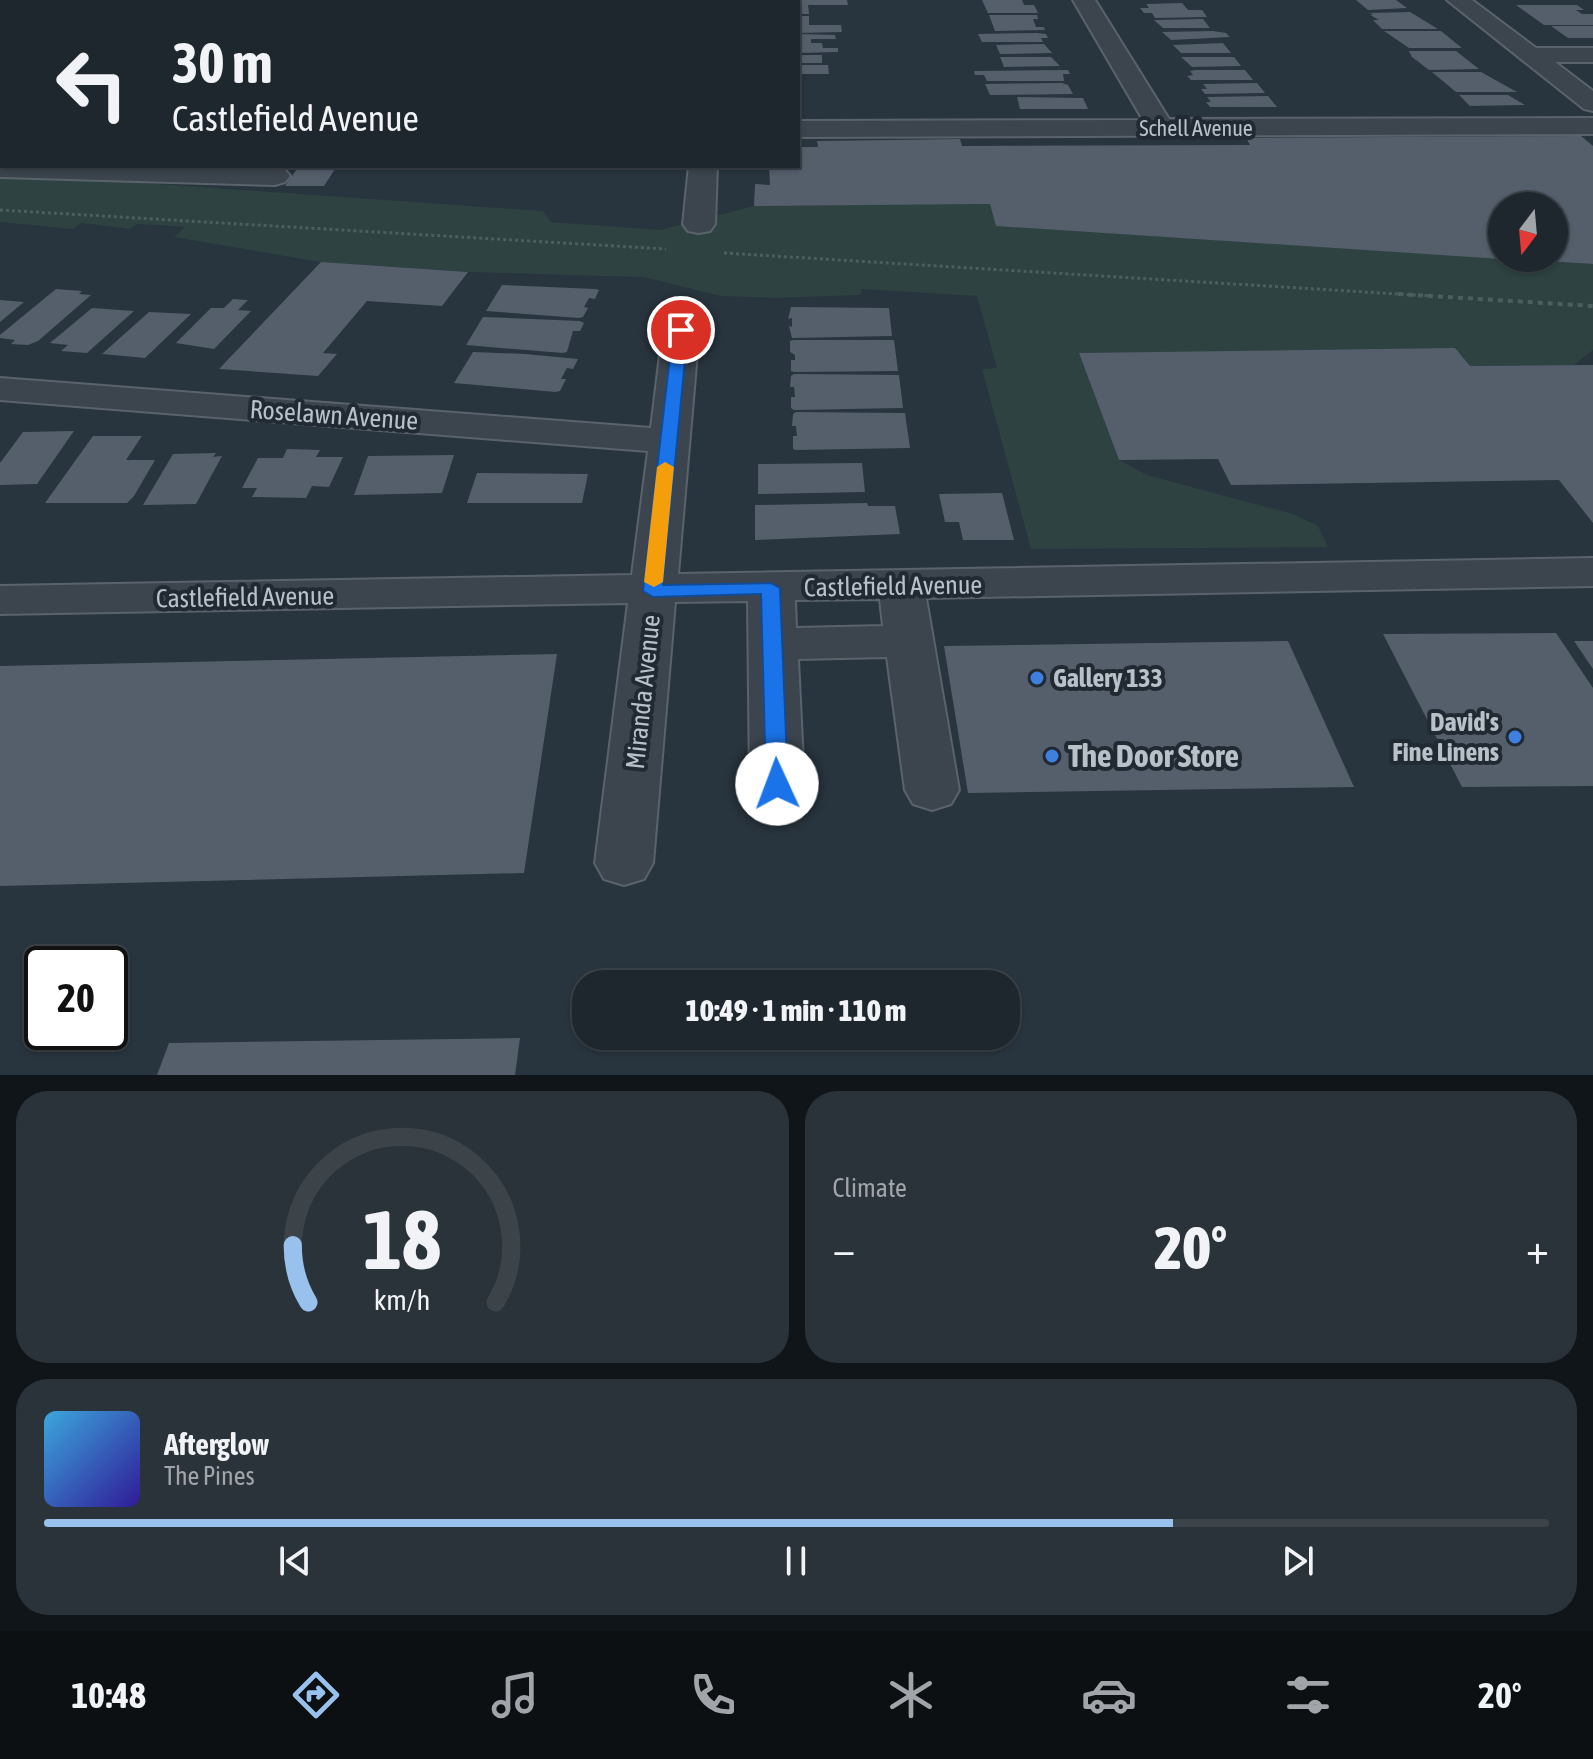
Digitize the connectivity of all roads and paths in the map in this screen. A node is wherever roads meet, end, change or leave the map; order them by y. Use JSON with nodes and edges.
{"nodes":[{"id":1,"x":1084,"y":0,"type":"edge"},
{"id":2,"x":1458,"y":0,"type":"edge"},
{"id":3,"x":1530,"y":55,"type":"junction"},
{"id":4,"x":1593,"y":55,"type":"edge"},
{"id":5,"x":1593,"y":103,"type":"edge"},
{"id":6,"x":1593,"y":126,"type":"edge"},
{"id":7,"x":1161,"y":128,"type":"junction"},
{"id":8,"x":800,"y":129,"type":"edge"},
{"id":9,"x":0,"y":168,"type":"edge"},
{"id":10,"x":703,"y":168,"type":"edge"},
{"id":11,"x":275,"y":176,"type":"dead end"},
{"id":12,"x":0,"y":210,"type":"edge"},
{"id":13,"x":699,"y":224,"type":"dead end"},
{"id":14,"x":672,"y":250,"type":"dead end"},
{"id":15,"x":720,"y":253,"type":"dead end"},
{"id":16,"x":1593,"y":306,"type":"edge"},
{"id":17,"x":681,"y":330,"type":"dead end"},
{"id":18,"x":0,"y":389,"type":"edge"},
{"id":19,"x":668,"y":441,"type":"junction"},
{"id":20,"x":1593,"y":572,"type":"edge"},
{"id":21,"x":901,"y":586,"type":"junction"},
{"id":22,"x":771,"y":588,"type":"junction"},
{"id":23,"x":653,"y":591,"type":"junction"},
{"id":24,"x":0,"y":600,"type":"edge"},
{"id":25,"x":909,"y":641,"type":"junction"},
{"id":26,"x":773,"y":644,"type":"junction"},
{"id":27,"x":777,"y":784,"type":"dead end"},
{"id":28,"x":932,"y":790,"type":"dead end"},
{"id":29,"x":624,"y":863,"type":"dead end"}],
"edges":[{"from":1,"to":7,"type":"street"},
{"from":2,"to":3,"type":"street"},
{"from":3,"to":4,"type":"street"},
{"from":3,"to":5,"type":"street"},
{"from":6,"to":7,"type":"street","name":"Schell Avenue"},
{"from":7,"to":8,"type":"street","name":"Schell Avenue"},
{"from":9,"to":11,"type":"street"},
{"from":10,"to":13,"type":"street"},
{"from":12,"to":14,"type":"path"},
{"from":15,"to":16,"type":"path"},
{"from":17,"to":19,"type":"street","name":"Miranda Avenue"},
{"from":18,"to":19,"type":"street","name":"Roselawn Avenue"},
{"from":19,"to":23,"type":"street","name":"Miranda Avenue"},
{"from":20,"to":21,"type":"street","name":"Castlefield Avenue"},
{"from":21,"to":22,"type":"street","name":"Castlefield Avenue"},
{"from":21,"to":25,"type":"street"},
{"from":22,"to":23,"type":"street","name":"Castlefield Avenue"},
{"from":22,"to":26,"type":"street"},
{"from":23,"to":24,"type":"street","name":"Castlefield Avenue"},
{"from":23,"to":29,"type":"street","name":"Miranda Avenue"},
{"from":25,"to":26,"type":"street"},
{"from":25,"to":28,"type":"street"},
{"from":26,"to":27,"type":"street"}]}
